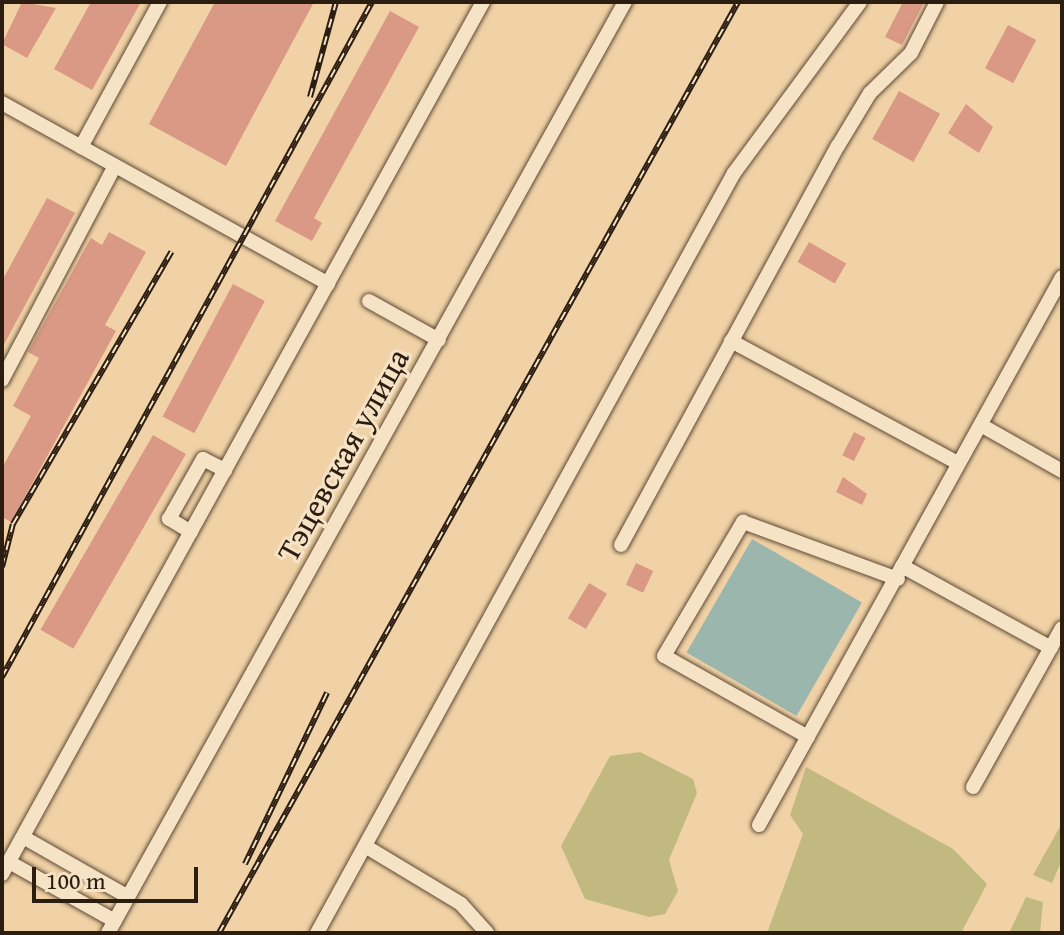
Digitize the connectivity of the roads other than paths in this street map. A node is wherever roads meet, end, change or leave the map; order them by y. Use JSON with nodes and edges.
{"nodes":[{"id":1,"x":160,"y":2,"type":"edge"},
{"id":2,"x":483,"y":2,"type":"edge"},
{"id":3,"x":625,"y":2,"type":"edge"},
{"id":4,"x":860,"y":2,"type":"edge"},
{"id":5,"x":937,"y":2,"type":"edge"},
{"id":6,"x":2,"y":103,"type":"edge"},
{"id":7,"x":81,"y":147,"type":"junction"},
{"id":8,"x":115,"y":166,"type":"junction"},
{"id":9,"x":1061,"y":281,"type":"edge"},
{"id":10,"x":328,"y":284,"type":"junction"},
{"id":11,"x":369,"y":301,"type":"dead end"},
{"id":12,"x":439,"y":340,"type":"junction"},
{"id":13,"x":731,"y":341,"type":"junction"},
{"id":14,"x":2,"y":380,"type":"edge"},
{"id":15,"x":981,"y":425,"type":"junction"},
{"id":16,"x":956,"y":462,"type":"junction"},
{"id":17,"x":225,"y":470,"type":"junction"},
{"id":18,"x":1062,"y":471,"type":"edge"},
{"id":19,"x":191,"y":532,"type":"junction"},
{"id":20,"x":621,"y":545,"type":"dead end"},
{"id":21,"x":900,"y":572,"type":"junction"},
{"id":22,"x":1062,"y":628,"type":"edge"},
{"id":23,"x":1051,"y":648,"type":"junction"},
{"id":24,"x":808,"y":737,"type":"junction"},
{"id":25,"x":973,"y":787,"type":"dead end"},
{"id":26,"x":759,"y":825,"type":"dead end"},
{"id":27,"x":23,"y":837,"type":"junction"},
{"id":28,"x":365,"y":846,"type":"junction"},
{"id":29,"x":7,"y":859,"type":"edge"},
{"id":30,"x":85,"y":873,"type":"junction"},
{"id":31,"x":71,"y":897,"type":"junction"},
{"id":32,"x":128,"y":897,"type":"junction"},
{"id":33,"x":111,"y":927,"type":"edge"},
{"id":34,"x":317,"y":933,"type":"edge"},
{"id":35,"x":487,"y":933,"type":"edge"}],
"edges":[{"from":1,"to":7,"type":"street"},
{"from":2,"to":10,"type":"street"},
{"from":3,"to":12,"type":"street","name":"Тэцевская улица"},
{"from":4,"to":28,"type":"street"},
{"from":5,"to":13,"type":"street"},
{"from":6,"to":7,"type":"street"},
{"from":7,"to":8,"type":"street"},
{"from":8,"to":10,"type":"street"},
{"from":8,"to":14,"type":"street"},
{"from":9,"to":15,"type":"street"},
{"from":10,"to":17,"type":"street"},
{"from":11,"to":12,"type":"street"},
{"from":12,"to":32,"type":"street","name":"Тэцевская улица"},
{"from":13,"to":16,"type":"street"},
{"from":13,"to":20,"type":"street"},
{"from":15,"to":16,"type":"street"},
{"from":15,"to":18,"type":"street"},
{"from":16,"to":21,"type":"street"},
{"from":17,"to":19,"type":"street"},
{"from":17,"to":19,"type":"street"},
{"from":19,"to":27,"type":"street"},
{"from":21,"to":23,"type":"street"},
{"from":21,"to":24,"type":"street"},
{"from":21,"to":24,"type":"street"},
{"from":22,"to":23,"type":"street"},
{"from":23,"to":25,"type":"street"},
{"from":24,"to":26,"type":"street"},
{"from":27,"to":29,"type":"street"},
{"from":27,"to":30,"type":"street"},
{"from":28,"to":34,"type":"street"},
{"from":28,"to":35,"type":"street"},
{"from":29,"to":31,"type":"street"},
{"from":30,"to":31,"type":"street"},
{"from":30,"to":32,"type":"street"},
{"from":31,"to":33,"type":"street"},
{"from":32,"to":33,"type":"street","name":"Тэцевская улица"}]}
